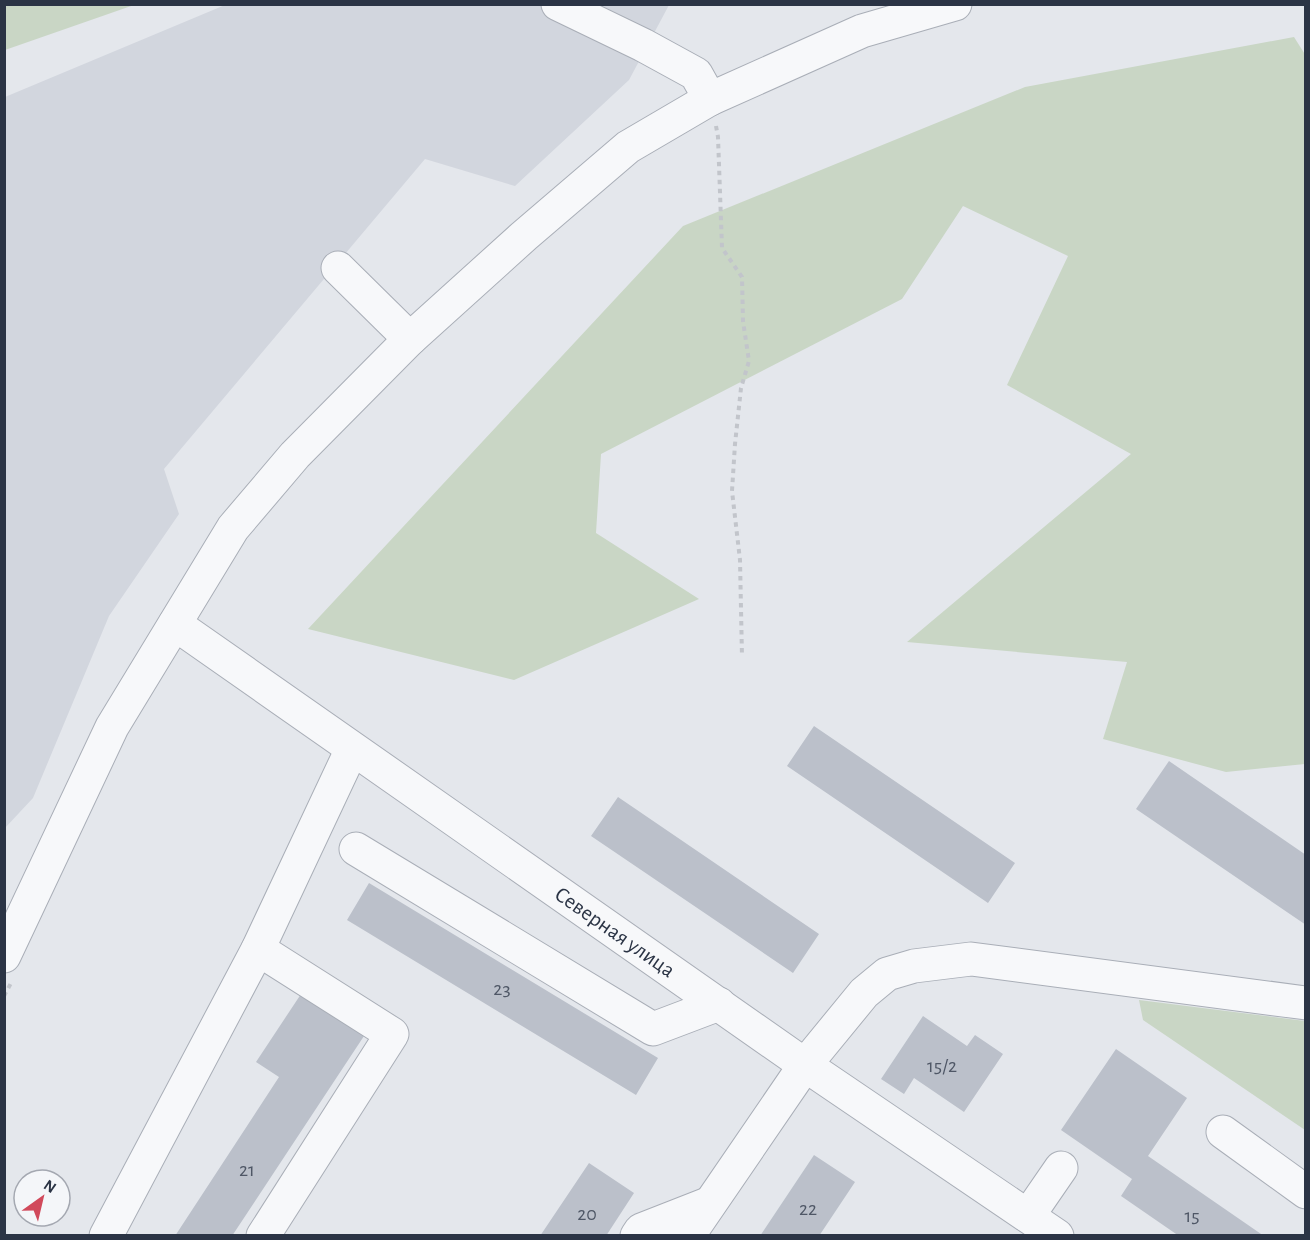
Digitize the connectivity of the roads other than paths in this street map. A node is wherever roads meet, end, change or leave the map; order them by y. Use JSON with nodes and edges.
{"nodes":[{"id":1,"x":558,"y":4,"type":"edge"},
{"id":2,"x":955,"y":4,"type":"edge"},
{"id":3,"x":710,"y":99,"type":"junction"},
{"id":4,"x":339,"y":268,"type":"dead end"},
{"id":5,"x":410,"y":339,"type":"junction"},
{"id":6,"x":175,"y":624,"type":"junction"},
{"id":7,"x":352,"y":750,"type":"junction"},
{"id":8,"x":356,"y":849,"type":"dead end"},
{"id":9,"x":258,"y":949,"type":"junction"},
{"id":10,"x":4,"y":956,"type":"edge"},
{"id":11,"x":1305,"y":1003,"type":"edge"},
{"id":12,"x":719,"y":1004,"type":"junction"},
{"id":13,"x":805,"y":1065,"type":"junction"},
{"id":14,"x":1222,"y":1132,"type":"dead end"},
{"id":15,"x":1061,"y":1168,"type":"dead end"},
{"id":16,"x":1305,"y":1192,"type":"edge"},
{"id":17,"x":710,"y":1203,"type":"junction"},
{"id":18,"x":1028,"y":1216,"type":"junction"},
{"id":19,"x":106,"y":1236,"type":"edge"},
{"id":20,"x":263,"y":1236,"type":"edge"},
{"id":21,"x":637,"y":1236,"type":"edge"},
{"id":22,"x":688,"y":1236,"type":"edge"},
{"id":23,"x":1057,"y":1236,"type":"edge"}],
"edges":[{"from":1,"to":3,"type":"street"},
{"from":2,"to":3,"type":"street"},
{"from":3,"to":5,"type":"street"},
{"from":4,"to":5,"type":"street"},
{"from":5,"to":6,"type":"street"},
{"from":6,"to":7,"type":"street","name":"Северная улица"},
{"from":6,"to":10,"type":"street"},
{"from":7,"to":9,"type":"street"},
{"from":7,"to":12,"type":"street","name":"Северная улица"},
{"from":8,"to":12,"type":"street"},
{"from":9,"to":19,"type":"street"},
{"from":9,"to":20,"type":"street"},
{"from":11,"to":13,"type":"street"},
{"from":12,"to":13,"type":"street","name":"Северная улица"},
{"from":13,"to":17,"type":"street"},
{"from":13,"to":18,"type":"street","name":"Северная улица"},
{"from":14,"to":16,"type":"street"},
{"from":15,"to":18,"type":"street"},
{"from":17,"to":21,"type":"street"},
{"from":17,"to":22,"type":"street"},
{"from":18,"to":23,"type":"street","name":"Северная улица"}]}
